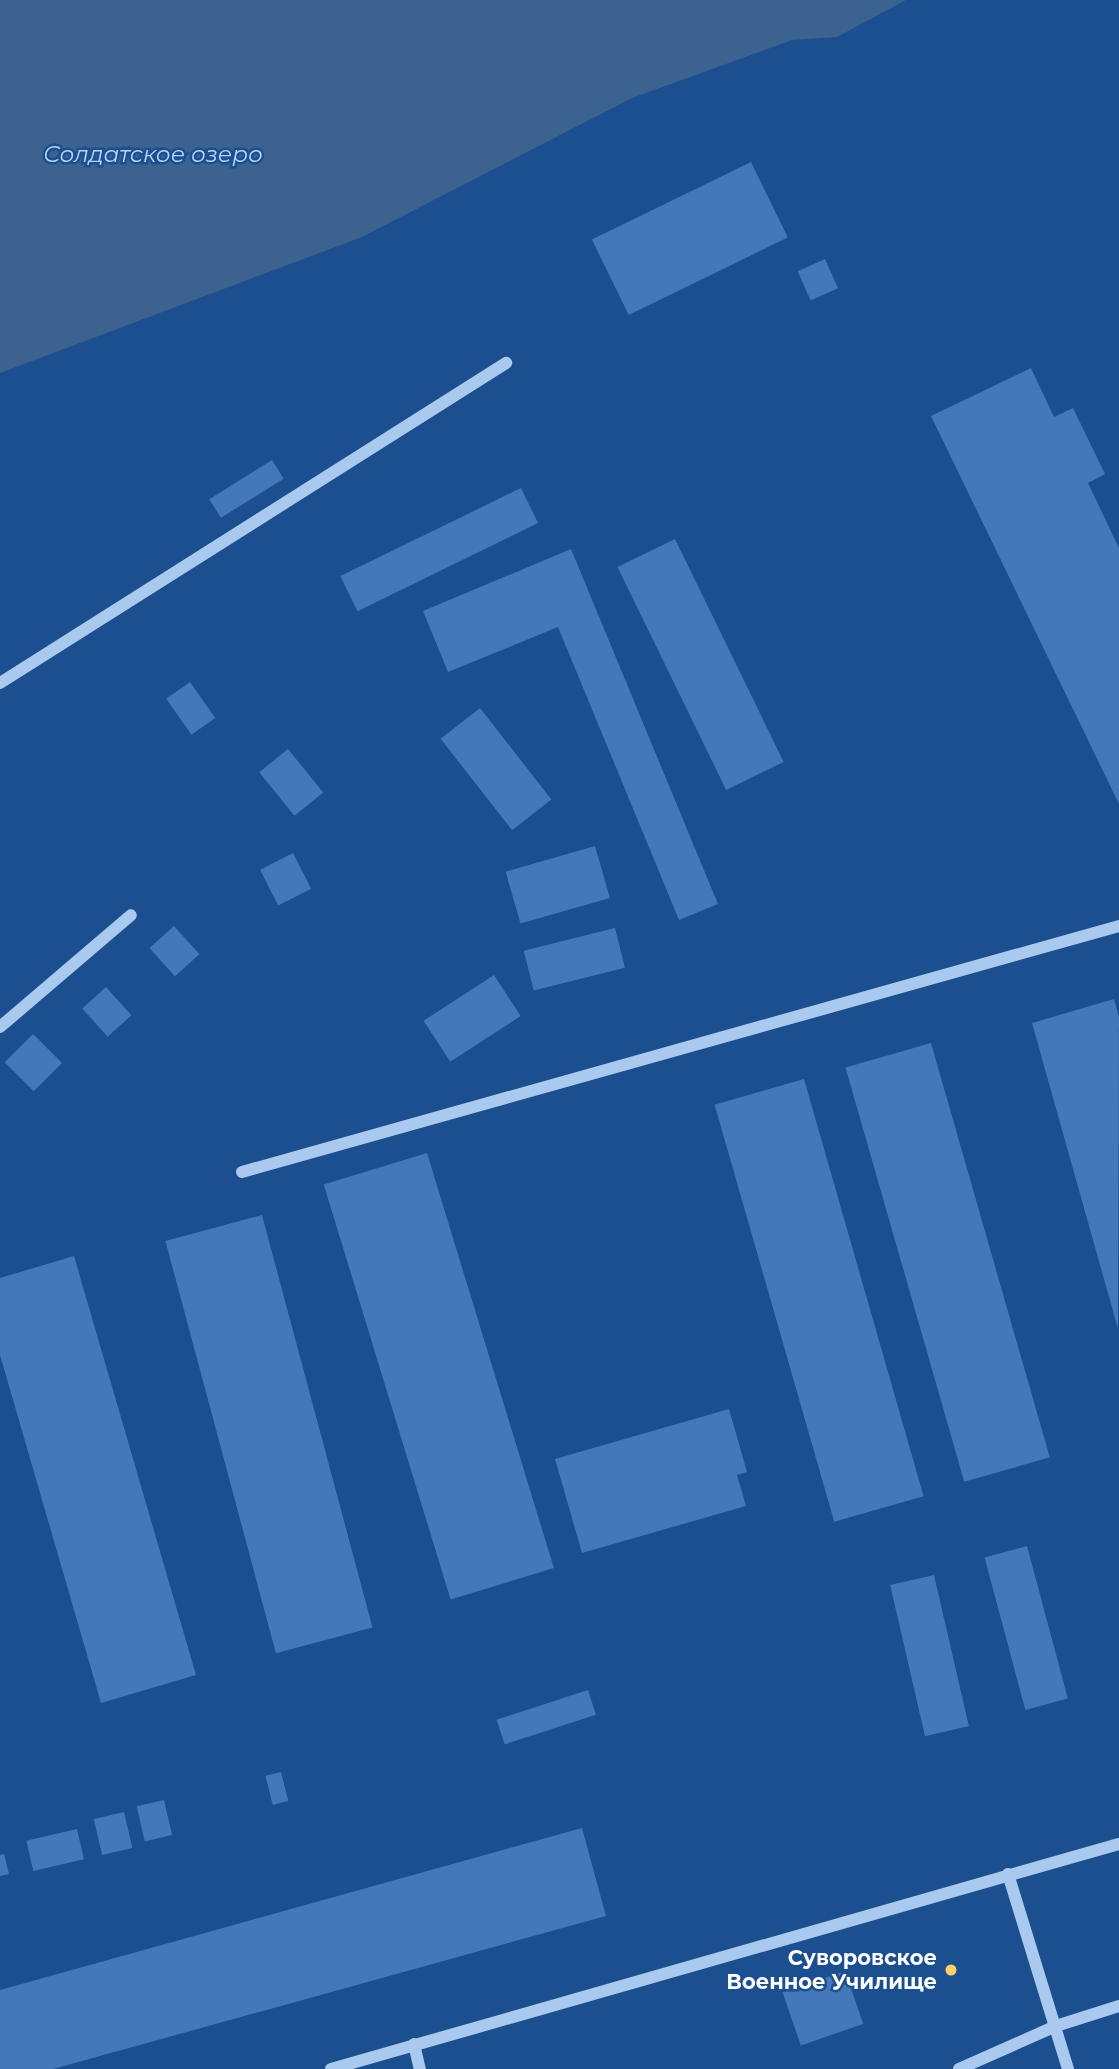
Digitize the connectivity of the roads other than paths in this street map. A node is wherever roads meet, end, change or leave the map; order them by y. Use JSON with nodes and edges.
{"nodes":[{"id":1,"x":506,"y":363,"type":"dead end"},
{"id":2,"x":0,"y":683,"type":"edge"},
{"id":3,"x":131,"y":915,"type":"dead end"},
{"id":4,"x":1119,"y":926,"type":"edge"},
{"id":5,"x":0,"y":1027,"type":"edge"},
{"id":6,"x":242,"y":1172,"type":"dead end"},
{"id":7,"x":1119,"y":1844,"type":"edge"},
{"id":8,"x":1007,"y":1874,"type":"junction"},
{"id":9,"x":1119,"y":2006,"type":"edge"},
{"id":10,"x":1056,"y":2026,"type":"junction"},
{"id":11,"x":414,"y":2044,"type":"junction"},
{"id":12,"x":331,"y":2069,"type":"edge"},
{"id":13,"x":420,"y":2069,"type":"edge"},
{"id":14,"x":959,"y":2069,"type":"edge"},
{"id":15,"x":1068,"y":2069,"type":"edge"}],
"edges":[{"from":1,"to":2,"type":"street"},
{"from":3,"to":5,"type":"street"},
{"from":4,"to":6,"type":"street"},
{"from":7,"to":8,"type":"street"},
{"from":8,"to":10,"type":"street"},
{"from":8,"to":11,"type":"street"},
{"from":9,"to":10,"type":"street"},
{"from":10,"to":14,"type":"street"},
{"from":10,"to":15,"type":"street"},
{"from":11,"to":12,"type":"street"},
{"from":11,"to":13,"type":"street"}]}
